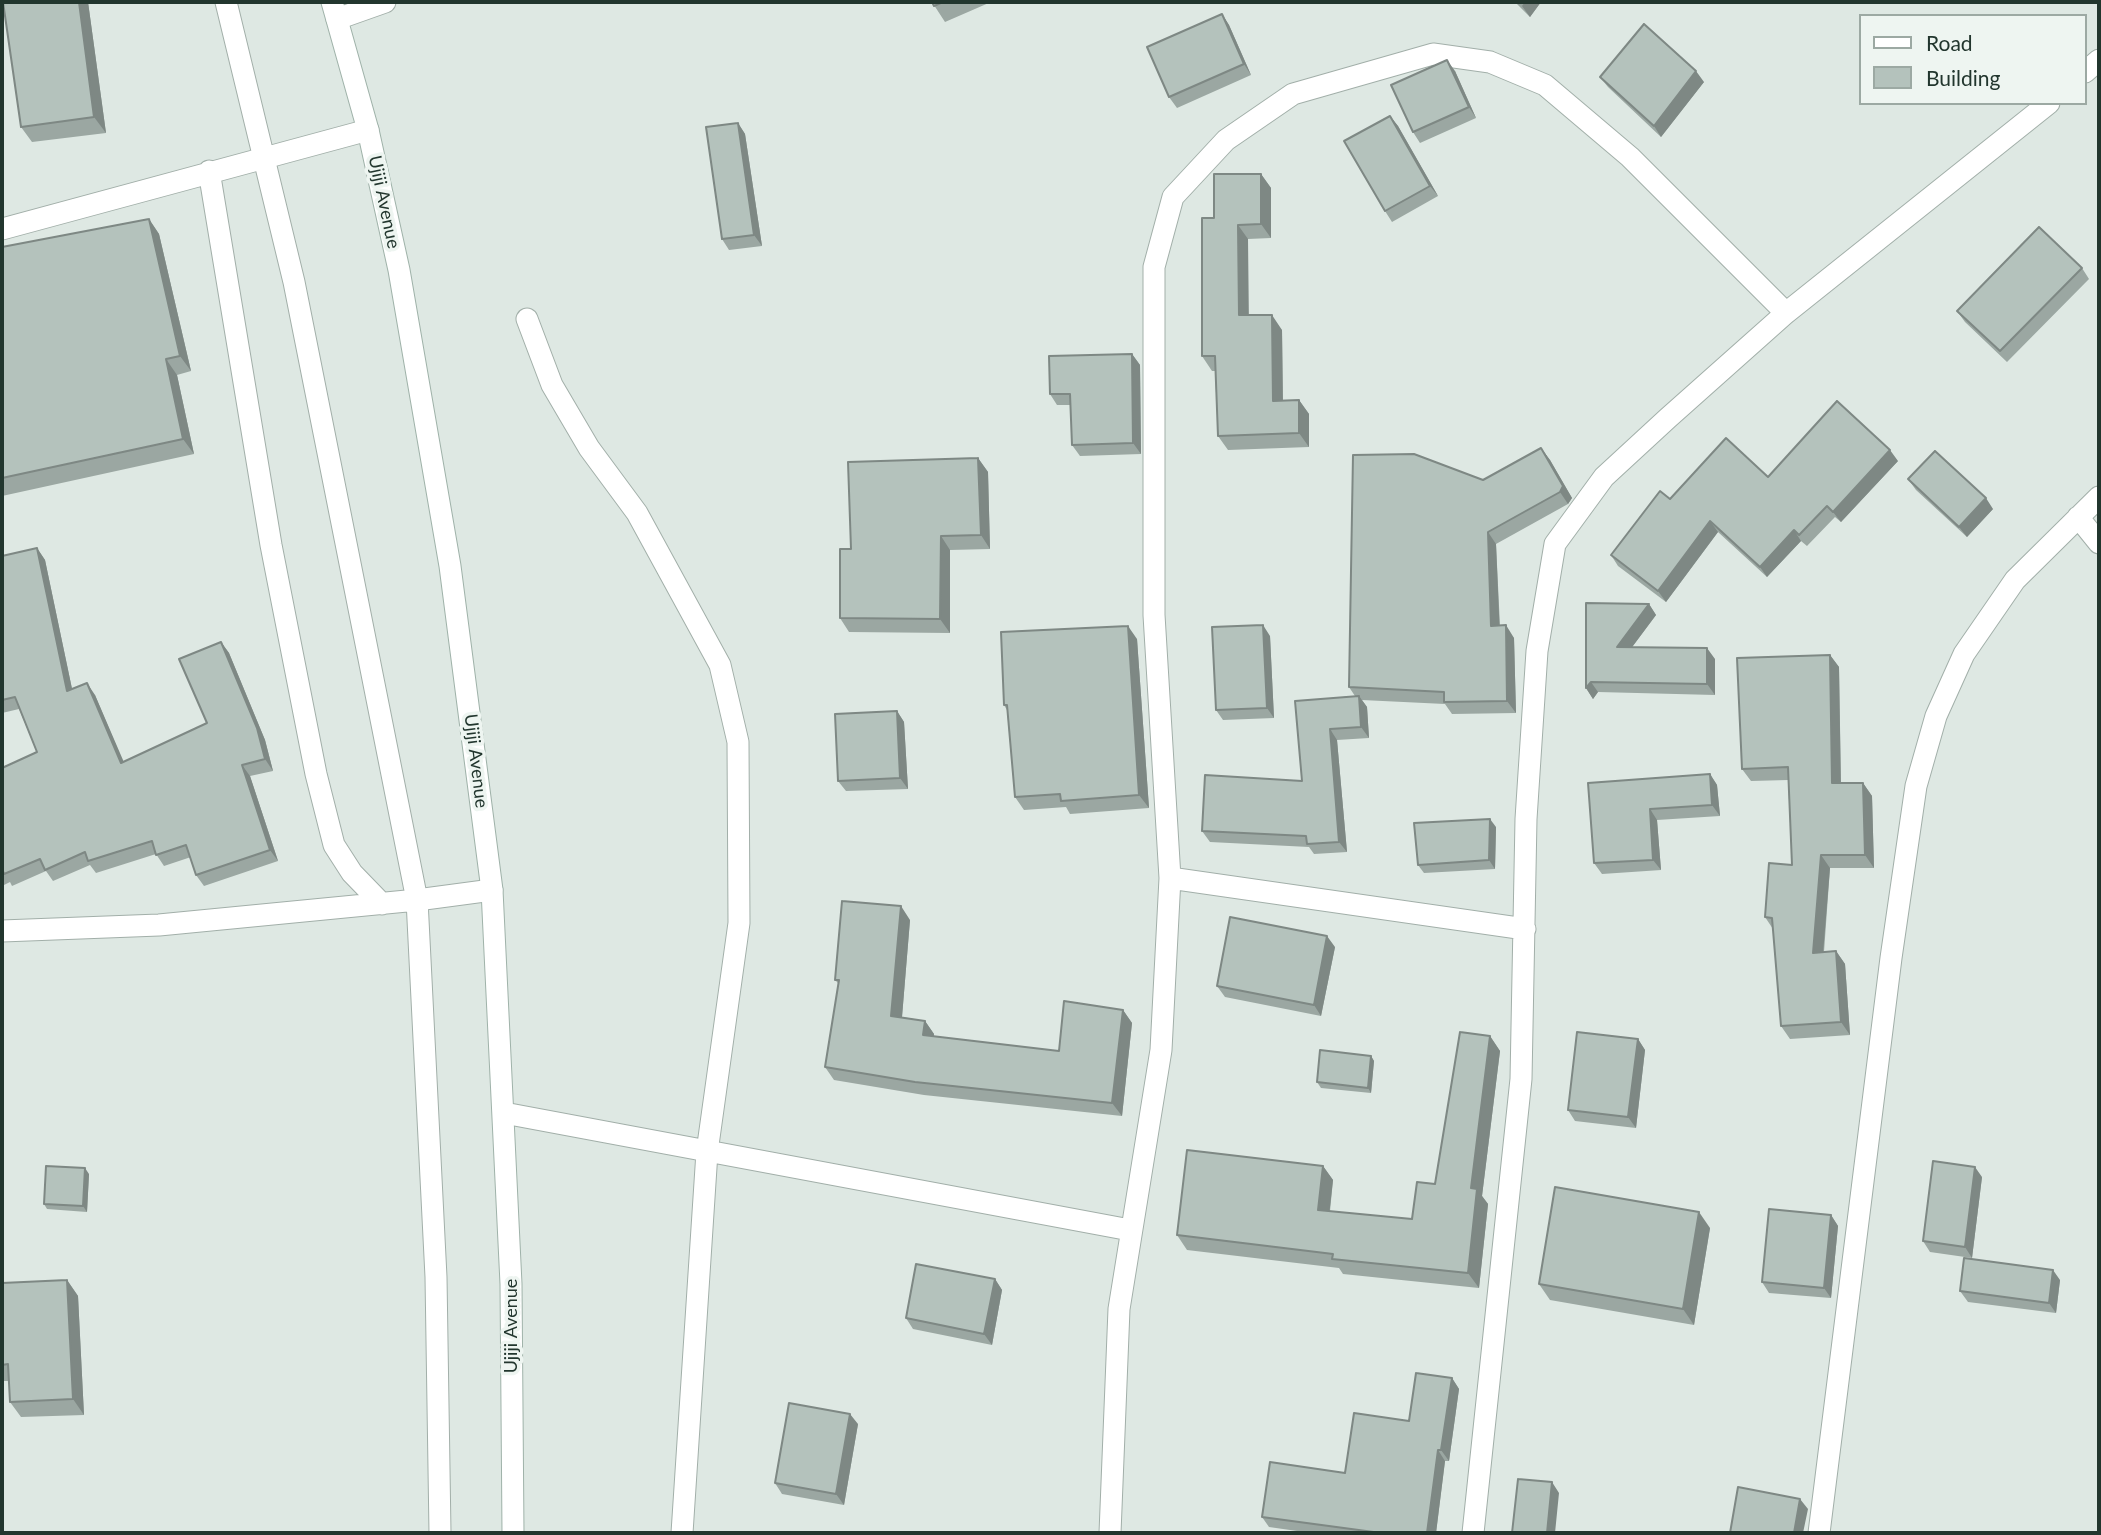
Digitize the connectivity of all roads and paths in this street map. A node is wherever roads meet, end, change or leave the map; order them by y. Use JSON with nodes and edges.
{"nodes":[{"id":1,"x":226,"y":2,"type":"edge"},
{"id":2,"x":385,"y":2,"type":"edge"},
{"id":3,"x":334,"y":11,"type":"edge"},
{"id":4,"x":2046,"y":105,"type":"edge"},
{"id":5,"x":368,"y":130,"type":"junction"},
{"id":6,"x":266,"y":159,"type":"junction"},
{"id":7,"x":209,"y":171,"type":"junction"},
{"id":8,"x":2,"y":229,"type":"edge"},
{"id":9,"x":1786,"y":313,"type":"junction"},
{"id":10,"x":527,"y":319,"type":"dead end"},
{"id":11,"x":2099,"y":497,"type":"edge"},
{"id":12,"x":2078,"y":517,"type":"junction"},
{"id":13,"x":2099,"y":543,"type":"edge"},
{"id":14,"x":1170,"y":878,"type":"junction"},
{"id":15,"x":492,"y":890,"type":"junction"},
{"id":16,"x":417,"y":900,"type":"junction"},
{"id":17,"x":382,"y":904,"type":"junction"},
{"id":18,"x":1525,"y":929,"type":"junction"},
{"id":19,"x":2,"y":931,"type":"edge"},
{"id":20,"x":504,"y":1113,"type":"junction"},
{"id":21,"x":707,"y":1152,"type":"junction"},
{"id":22,"x":1130,"y":1230,"type":"junction"},
{"id":23,"x":440,"y":1533,"type":"edge"},
{"id":24,"x":513,"y":1533,"type":"edge"},
{"id":25,"x":682,"y":1533,"type":"edge"},
{"id":26,"x":1110,"y":1533,"type":"edge"},
{"id":27,"x":1473,"y":1533,"type":"edge"},
{"id":28,"x":1819,"y":1533,"type":"edge"}],
"edges":[{"from":1,"to":6,"type":"street"},
{"from":2,"to":3,"type":"street"},
{"from":3,"to":5,"type":"street","name":"Ujiji Avenue"},
{"from":4,"to":9,"type":"street"},
{"from":5,"to":6,"type":"street"},
{"from":5,"to":15,"type":"street","name":"Ujiji Avenue"},
{"from":6,"to":7,"type":"street"},
{"from":6,"to":16,"type":"street"},
{"from":7,"to":8,"type":"street"},
{"from":7,"to":17,"type":"street"},
{"from":9,"to":14,"type":"street"},
{"from":9,"to":18,"type":"street"},
{"from":10,"to":21,"type":"street"},
{"from":11,"to":12,"type":"street"},
{"from":12,"to":13,"type":"street"},
{"from":12,"to":28,"type":"street"},
{"from":14,"to":18,"type":"street"},
{"from":14,"to":22,"type":"street"},
{"from":15,"to":16,"type":"street"},
{"from":15,"to":20,"type":"street","name":"Ujiji Avenue"},
{"from":16,"to":17,"type":"street"},
{"from":16,"to":23,"type":"street"},
{"from":17,"to":19,"type":"street"},
{"from":18,"to":27,"type":"street"},
{"from":20,"to":21,"type":"street"},
{"from":20,"to":24,"type":"street","name":"Ujiji Avenue"},
{"from":21,"to":22,"type":"street"},
{"from":21,"to":25,"type":"street"},
{"from":22,"to":26,"type":"street"}]}
